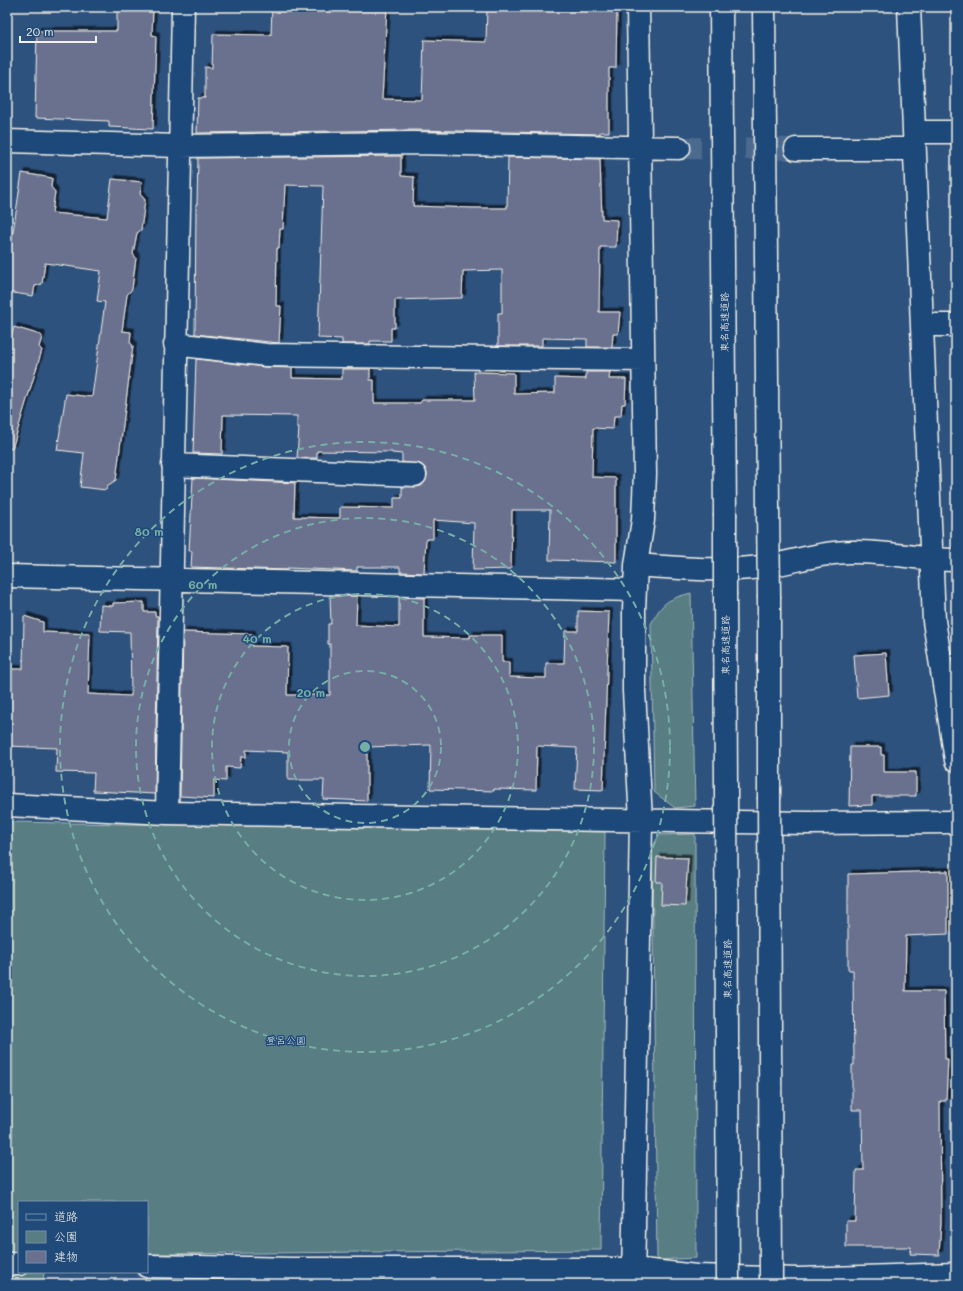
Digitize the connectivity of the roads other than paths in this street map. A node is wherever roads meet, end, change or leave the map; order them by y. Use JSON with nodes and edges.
{"nodes":[{"id":1,"x":183,"y":7,"type":"edge"},
{"id":2,"x":638,"y":7,"type":"edge"},
{"id":3,"x":721,"y":7,"type":"edge"},
{"id":4,"x":764,"y":7,"type":"edge"},
{"id":5,"x":909,"y":7,"type":"edge"},
{"id":6,"x":956,"y":132,"type":"edge"},
{"id":7,"x":7,"y":141,"type":"edge"},
{"id":8,"x":914,"y":141,"type":"junction"},
{"id":9,"x":179,"y":146,"type":"junction"},
{"id":10,"x":640,"y":148,"type":"junction"},
{"id":11,"x":679,"y":148,"type":"tunnel mouth"},
{"id":12,"x":796,"y":149,"type":"tunnel mouth"},
{"id":13,"x":922,"y":325,"type":"junction"},
{"id":14,"x":956,"y":325,"type":"edge"},
{"id":15,"x":175,"y":344,"type":"junction"},
{"id":16,"x":643,"y":360,"type":"junction"},
{"id":17,"x":173,"y":466,"type":"junction"},
{"id":18,"x":415,"y":475,"type":"dead end"},
{"id":19,"x":931,"y":560,"type":"junction"},
{"id":20,"x":956,"y":560,"type":"edge"},
{"id":21,"x":636,"y":565,"type":"junction"},
{"id":22,"x":7,"y":576,"type":"edge"},
{"id":23,"x":171,"y":578,"type":"junction"},
{"id":24,"x":635,"y":590,"type":"junction"},
{"id":25,"x":956,"y":760,"type":"edge"},
{"id":26,"x":7,"y":805,"type":"edge"},
{"id":27,"x":167,"y":813,"type":"junction"},
{"id":28,"x":641,"y":820,"type":"junction"},
{"id":29,"x":956,"y":822,"type":"edge"},
{"id":30,"x":7,"y":1264,"type":"edge"},
{"id":31,"x":18,"y":1264,"type":"edge"},
{"id":32,"x":159,"y":1272,"type":"edge"},
{"id":33,"x":956,"y":1274,"type":"edge"},
{"id":34,"x":633,"y":1276,"type":"edge"},
{"id":35,"x":728,"y":1284,"type":"edge"},
{"id":36,"x":771,"y":1284,"type":"edge"}],
"edges":[{"from":1,"to":9,"type":"main road"},
{"from":2,"to":10,"type":"main road"},
{"from":3,"to":35,"type":"main road","name":"東名高速道路","bridge":true},
{"from":4,"to":36,"type":"main road","bridge":true},
{"from":5,"to":8,"type":"main road"},
{"from":6,"to":8,"type":"main road"},
{"from":7,"to":9,"type":"main road"},
{"from":8,"to":12,"type":"main road"},
{"from":8,"to":13,"type":"main road"},
{"from":9,"to":10,"type":"main road"},
{"from":9,"to":15,"type":"main road"},
{"from":10,"to":11,"type":"main road"},
{"from":10,"to":16,"type":"main road"},
{"from":13,"to":14,"type":"main road"},
{"from":13,"to":19,"type":"main road"},
{"from":15,"to":16,"type":"main road"},
{"from":15,"to":17,"type":"main road"},
{"from":16,"to":21,"type":"main road"},
{"from":17,"to":18,"type":"main road"},
{"from":17,"to":23,"type":"main road"},
{"from":19,"to":20,"type":"main road"},
{"from":19,"to":21,"type":"main road"},
{"from":19,"to":25,"type":"main road"},
{"from":21,"to":24,"type":"main road"},
{"from":22,"to":23,"type":"main road"},
{"from":23,"to":24,"type":"main road"},
{"from":23,"to":27,"type":"main road"},
{"from":24,"to":28,"type":"main road"},
{"from":26,"to":27,"type":"main road"},
{"from":27,"to":28,"type":"main road"},
{"from":28,"to":29,"type":"main road"},
{"from":28,"to":34,"type":"main road"},
{"from":30,"to":31,"type":"main road"},
{"from":32,"to":34,"type":"main road"},
{"from":33,"to":34,"type":"main road"}]}
